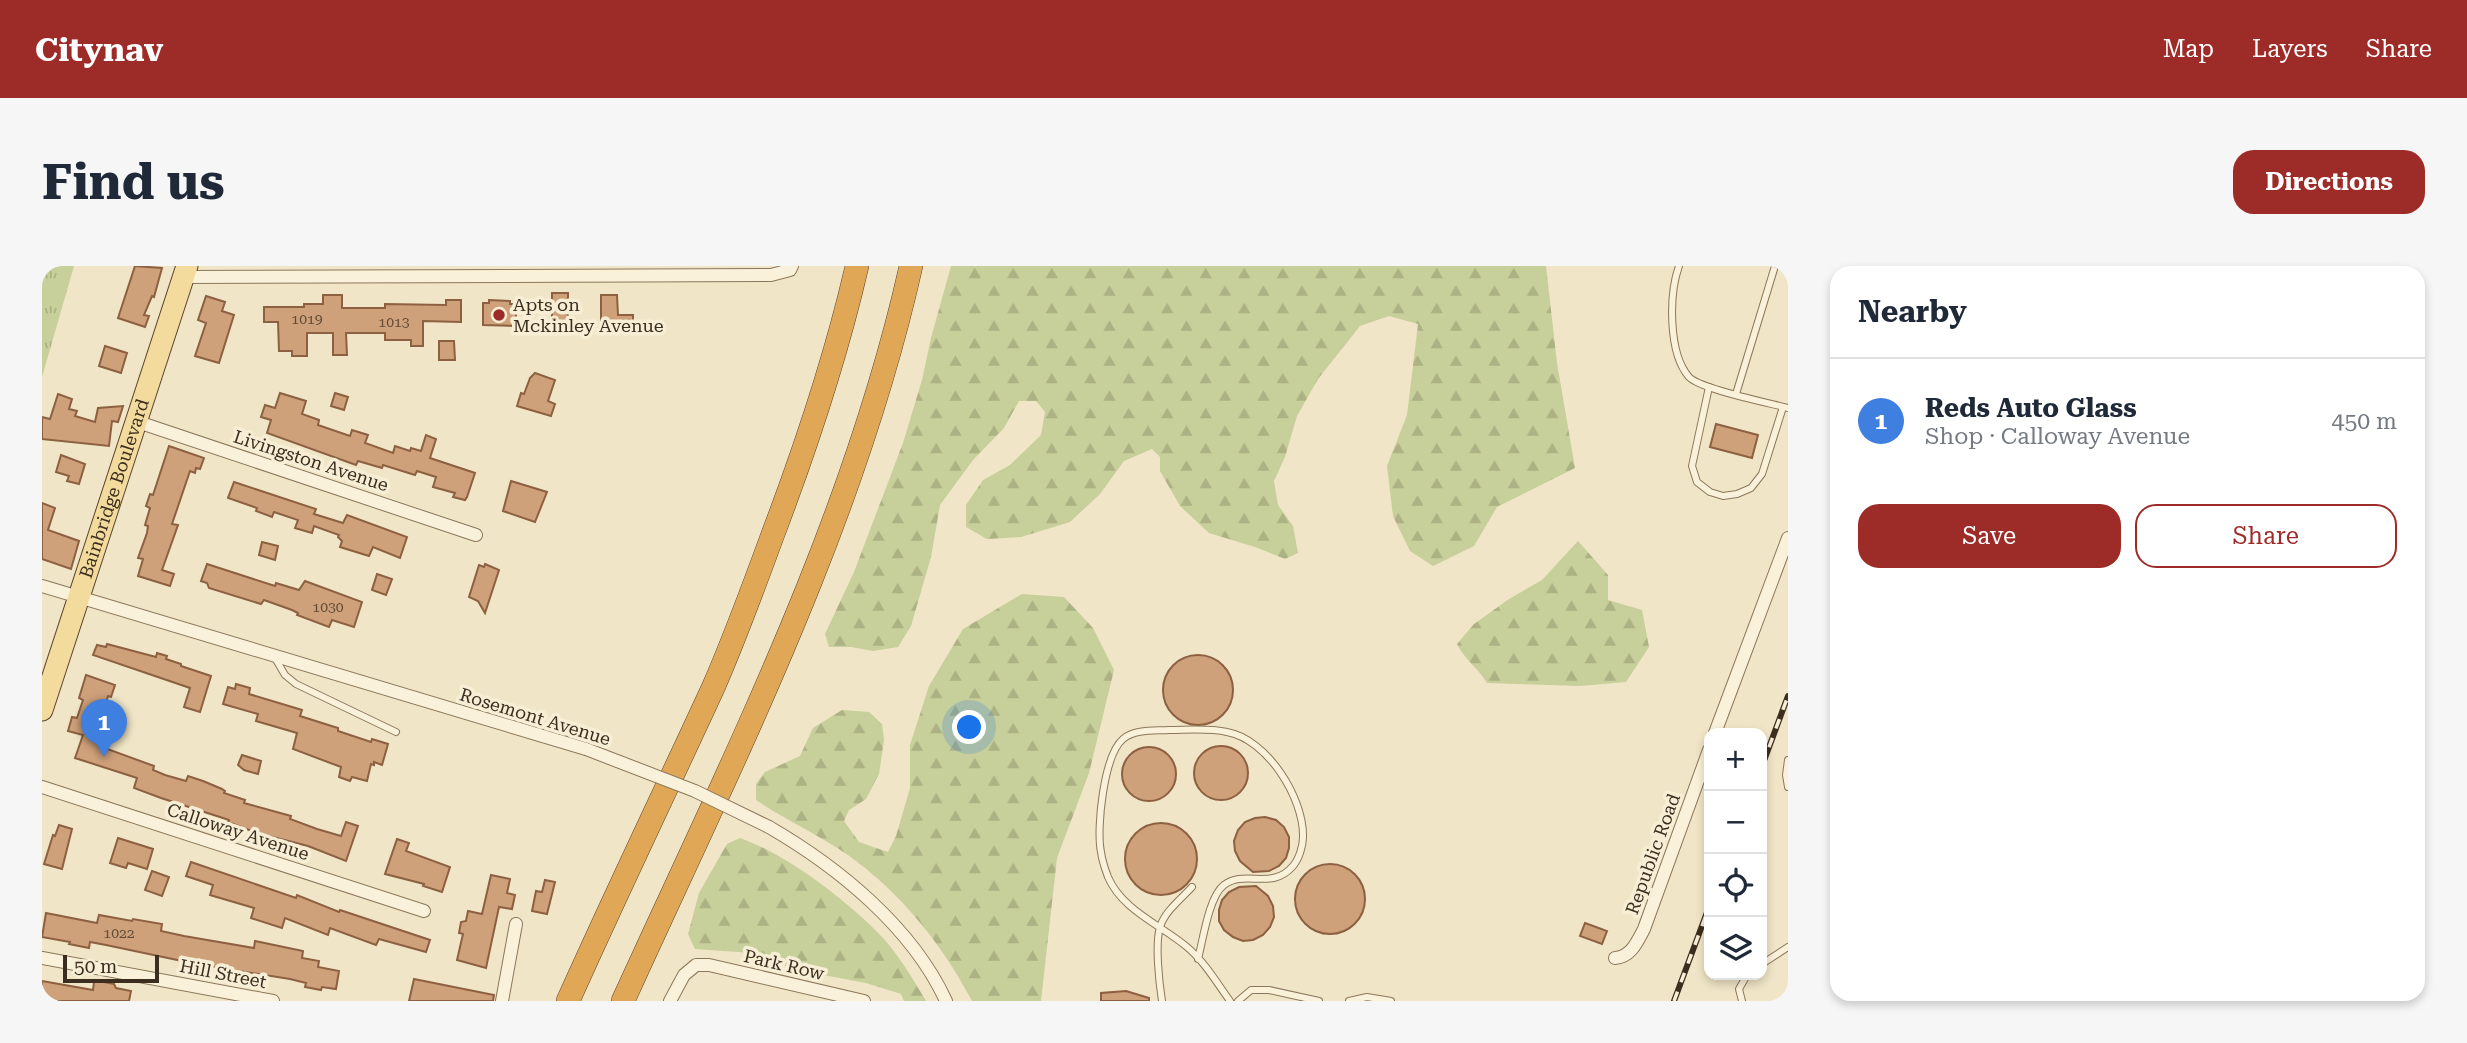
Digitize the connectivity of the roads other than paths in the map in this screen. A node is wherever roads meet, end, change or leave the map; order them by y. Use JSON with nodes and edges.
{"nodes":[{"id":1,"x":847,"y":266,"type":"edge"},
{"id":2,"x":857,"y":266,"type":"edge"},
{"id":3,"x":911,"y":266,"type":"edge"},
{"id":4,"x":923,"y":266,"type":"edge"},
{"id":5,"x":1679,"y":266,"type":"edge"},
{"id":6,"x":1775,"y":266,"type":"edge"},
{"id":7,"x":791,"y":268,"type":"edge"},
{"id":8,"x":535,"y":271,"type":"edge"},
{"id":9,"x":186,"y":272,"type":"edge"},
{"id":10,"x":898,"y":323,"type":"junction"},
{"id":11,"x":839,"y":340,"type":"junction"},
{"id":12,"x":1709,"y":387,"type":"junction"},
{"id":13,"x":1736,"y":394,"type":"junction"},
{"id":14,"x":1786,"y":407,"type":"edge"},
{"id":15,"x":135,"y":421,"type":"junction"},
{"id":16,"x":476,"y":535,"type":"dead end"},
{"id":17,"x":1788,"y":538,"type":"edge"},
{"id":18,"x":42,"y":586,"type":"edge"},
{"id":19,"x":79,"y":597,"type":"junction"},
{"id":20,"x":274,"y":657,"type":"junction"},
{"id":21,"x":42,"y":710,"type":"edge"},
{"id":22,"x":1717,"y":728,"type":"edge"},
{"id":23,"x":396,"y":732,"type":"dead end"},
{"id":24,"x":1788,"y":760,"type":"edge"},
{"id":25,"x":1704,"y":764,"type":"edge"},
{"id":26,"x":42,"y":787,"type":"edge"},
{"id":27,"x":1788,"y":787,"type":"edge"},
{"id":28,"x":1192,"y":887,"type":"dead end"},
{"id":29,"x":424,"y":911,"type":"dead end"},
{"id":30,"x":516,"y":924,"type":"dead end"},
{"id":31,"x":1160,"y":928,"type":"junction"},
{"id":32,"x":1788,"y":947,"type":"edge"},
{"id":33,"x":42,"y":958,"type":"edge"},
{"id":34,"x":1615,"y":958,"type":"dead end"},
{"id":35,"x":1198,"y":959,"type":"junction"},
{"id":36,"x":1767,"y":961,"type":"edge"},
{"id":37,"x":1744,"y":980,"type":"edge"},
{"id":38,"x":273,"y":1001,"type":"edge"},
{"id":39,"x":502,"y":1001,"type":"edge"},
{"id":40,"x":568,"y":1001,"type":"edge"},
{"id":41,"x":623,"y":1001,"type":"edge"},
{"id":42,"x":670,"y":1001,"type":"edge"},
{"id":43,"x":864,"y":1001,"type":"edge"},
{"id":44,"x":946,"y":1001,"type":"edge"},
{"id":45,"x":1162,"y":1001,"type":"edge"},
{"id":46,"x":1230,"y":1001,"type":"edge"},
{"id":47,"x":1238,"y":1001,"type":"edge"},
{"id":48,"x":1319,"y":1001,"type":"edge"},
{"id":49,"x":1349,"y":1001,"type":"edge"},
{"id":50,"x":1391,"y":1001,"type":"edge"},
{"id":51,"x":1742,"y":1001,"type":"edge"}],
"edges":[{"from":1,"to":11,"type":"highway"},
{"from":2,"to":11,"type":"highway"},
{"from":3,"to":10,"type":"highway"},
{"from":4,"to":10,"type":"highway"},
{"from":5,"to":12,"type":"lane"},
{"from":6,"to":13,"type":"lane"},
{"from":7,"to":8,"type":"street"},
{"from":8,"to":9,"type":"street"},
{"from":9,"to":15,"type":"main road","name":"Bainbridge Boulevard"},
{"from":10,"to":41,"type":"highway"},
{"from":11,"to":40,"type":"highway"},
{"from":12,"to":13,"type":"lane"},
{"from":12,"to":14,"type":"lane"},
{"from":13,"to":14,"type":"lane"},
{"from":15,"to":16,"type":"street","name":"Livingston Avenue"},
{"from":15,"to":19,"type":"main road","name":"Bainbridge Boulevard"},
{"from":17,"to":22,"type":"street"},
{"from":18,"to":19,"type":"street","name":"Rosemont Avenue"},
{"from":19,"to":20,"type":"street","name":"Rosemont Avenue"},
{"from":19,"to":21,"type":"main road","name":"Bainbridge Boulevard"},
{"from":20,"to":23,"type":"lane"},
{"from":20,"to":44,"type":"street","name":"Rosemont Avenue","bridge":true},
{"from":24,"to":27,"type":"lane"},
{"from":25,"to":34,"type":"street","name":"Republic Road"},
{"from":26,"to":29,"type":"street","name":"Calloway Avenue"},
{"from":28,"to":31,"type":"lane"},
{"from":30,"to":39,"type":"street"},
{"from":31,"to":35,"type":"lane"},
{"from":31,"to":35,"type":"lane"},
{"from":31,"to":45,"type":"lane"},
{"from":32,"to":36,"type":"lane"},
{"from":33,"to":38,"type":"street","name":"Hill Street"},
{"from":35,"to":46,"type":"lane"},
{"from":37,"to":51,"type":"lane"},
{"from":42,"to":43,"type":"street","name":"Park Row"},
{"from":47,"to":48,"type":"lane"},
{"from":49,"to":50,"type":"lane"}]}
